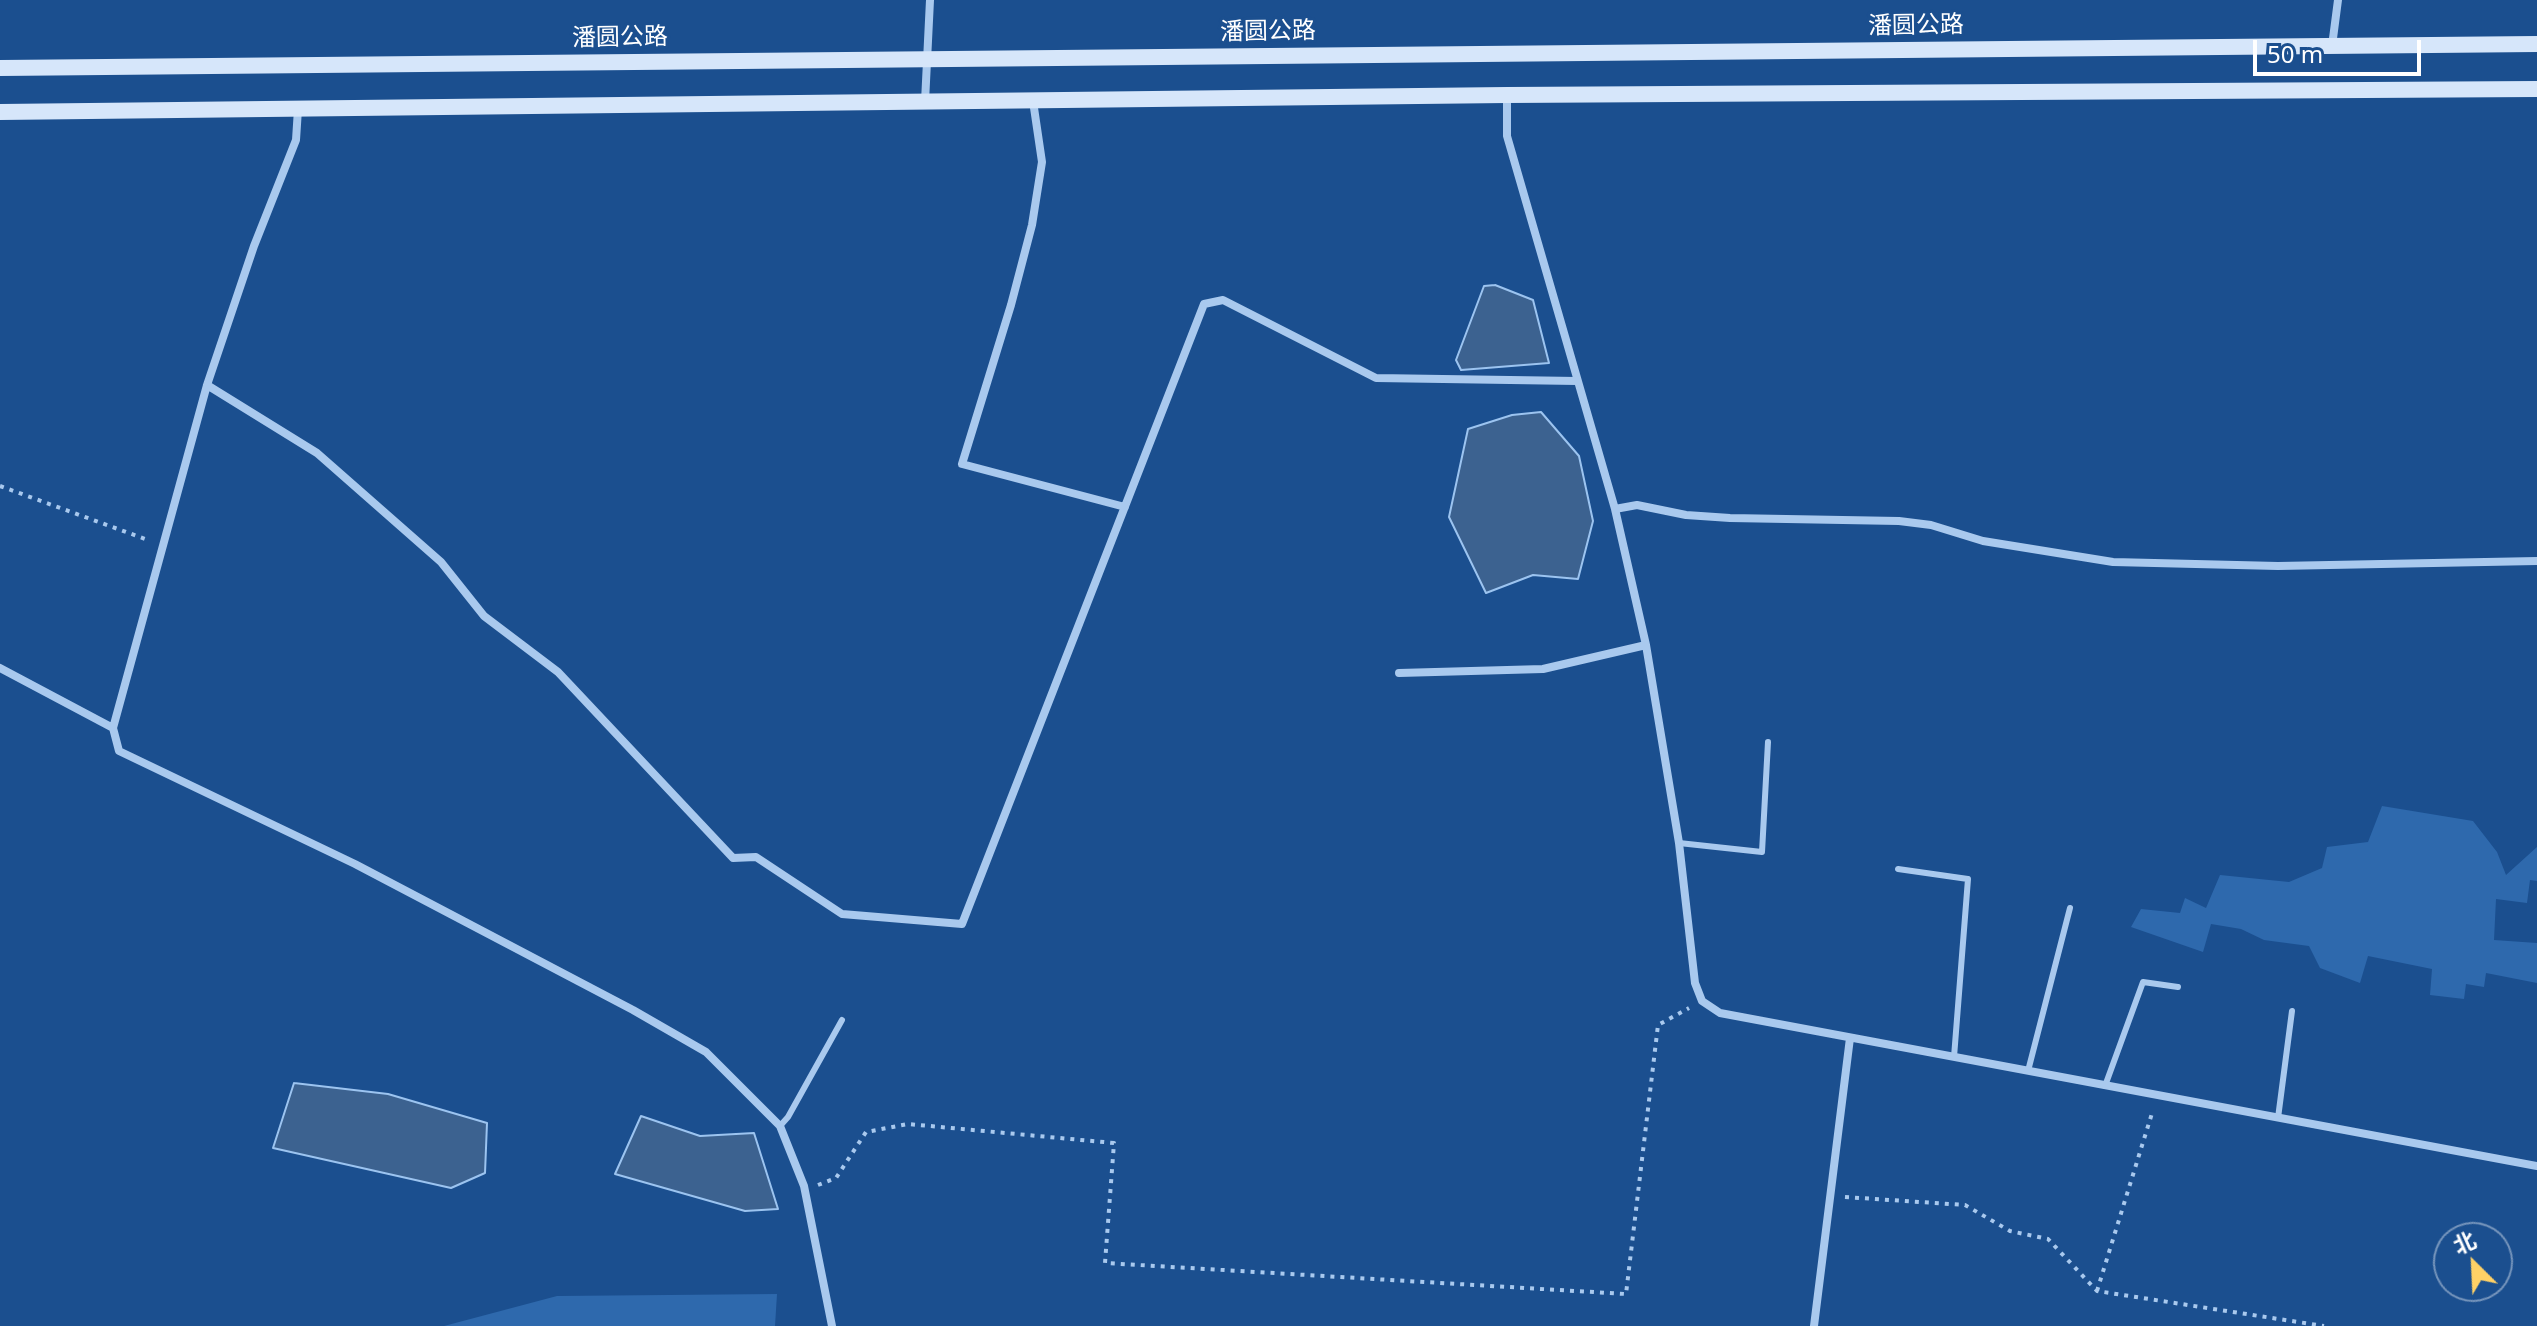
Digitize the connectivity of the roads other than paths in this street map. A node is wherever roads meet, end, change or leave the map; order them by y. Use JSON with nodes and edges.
{"nodes":[{"id":1,"x":930,"y":0,"type":"edge"},
{"id":2,"x":2338,"y":0,"type":"edge"},
{"id":3,"x":2537,"y":44,"type":"edge"},
{"id":4,"x":2332,"y":46,"type":"junction"},
{"id":5,"x":926,"y":59,"type":"junction"},
{"id":6,"x":0,"y":68,"type":"edge"},
{"id":7,"x":2537,"y":89,"type":"edge"},
{"id":8,"x":1507,"y":95,"type":"junction"},
{"id":9,"x":1033,"y":100,"type":"junction"},
{"id":10,"x":925,"y":102,"type":"junction"},
{"id":11,"x":298,"y":109,"type":"junction"},
{"id":12,"x":0,"y":112,"type":"edge"},
{"id":13,"x":1577,"y":381,"type":"junction"},
{"id":14,"x":207,"y":385,"type":"junction"},
{"id":15,"x":1125,"y":507,"type":"junction"},
{"id":16,"x":1615,"y":509,"type":"junction"},
{"id":17,"x":2537,"y":561,"type":"edge"},
{"id":18,"x":1646,"y":645,"type":"junction"},
{"id":19,"x":0,"y":668,"type":"edge"},
{"id":20,"x":1399,"y":673,"type":"dead end"},
{"id":21,"x":113,"y":728,"type":"junction"},
{"id":22,"x":1768,"y":742,"type":"dead end"},
{"id":23,"x":1679,"y":843,"type":"junction"},
{"id":24,"x":1898,"y":869,"type":"dead end"},
{"id":25,"x":2070,"y":908,"type":"dead end"},
{"id":26,"x":2178,"y":987,"type":"dead end"},
{"id":27,"x":2292,"y":1011,"type":"dead end"},
{"id":28,"x":842,"y":1020,"type":"dead end"},
{"id":29,"x":1850,"y":1038,"type":"junction"},
{"id":30,"x":1954,"y":1057,"type":"junction"},
{"id":31,"x":2028,"y":1071,"type":"junction"},
{"id":32,"x":2105,"y":1086,"type":"junction"},
{"id":33,"x":2278,"y":1118,"type":"junction"},
{"id":34,"x":780,"y":1126,"type":"junction"},
{"id":35,"x":2537,"y":1166,"type":"edge"},
{"id":36,"x":832,"y":1326,"type":"edge"},
{"id":37,"x":1814,"y":1326,"type":"edge"}],
"edges":[{"from":1,"to":5,"type":"street"},
{"from":2,"to":4,"type":"street"},
{"from":3,"to":4,"type":"main road","name":"潘圆公路"},
{"from":4,"to":5,"type":"main road","name":"潘圆公路"},
{"from":5,"to":6,"type":"main road","name":"潘圆公路"},
{"from":5,"to":10,"type":"street"},
{"from":7,"to":8,"type":"main road"},
{"from":8,"to":9,"type":"main road"},
{"from":8,"to":13,"type":"street"},
{"from":9,"to":10,"type":"main road"},
{"from":9,"to":15,"type":"street"},
{"from":10,"to":11,"type":"main road"},
{"from":11,"to":12,"type":"main road"},
{"from":11,"to":14,"type":"street"},
{"from":13,"to":15,"type":"street"},
{"from":13,"to":16,"type":"street"},
{"from":14,"to":15,"type":"street"},
{"from":14,"to":21,"type":"street"},
{"from":16,"to":17,"type":"street"},
{"from":16,"to":18,"type":"street"},
{"from":18,"to":20,"type":"street"},
{"from":18,"to":23,"type":"street"},
{"from":19,"to":21,"type":"street"},
{"from":21,"to":34,"type":"street"},
{"from":22,"to":23,"type":"lane"},
{"from":23,"to":29,"type":"street"},
{"from":24,"to":30,"type":"lane"},
{"from":25,"to":31,"type":"lane"},
{"from":26,"to":32,"type":"lane"},
{"from":27,"to":33,"type":"lane"},
{"from":28,"to":34,"type":"lane"},
{"from":29,"to":30,"type":"street"},
{"from":29,"to":37,"type":"street"},
{"from":30,"to":31,"type":"street"},
{"from":31,"to":32,"type":"street"},
{"from":32,"to":33,"type":"street"},
{"from":33,"to":35,"type":"street"},
{"from":34,"to":36,"type":"street"}]}
